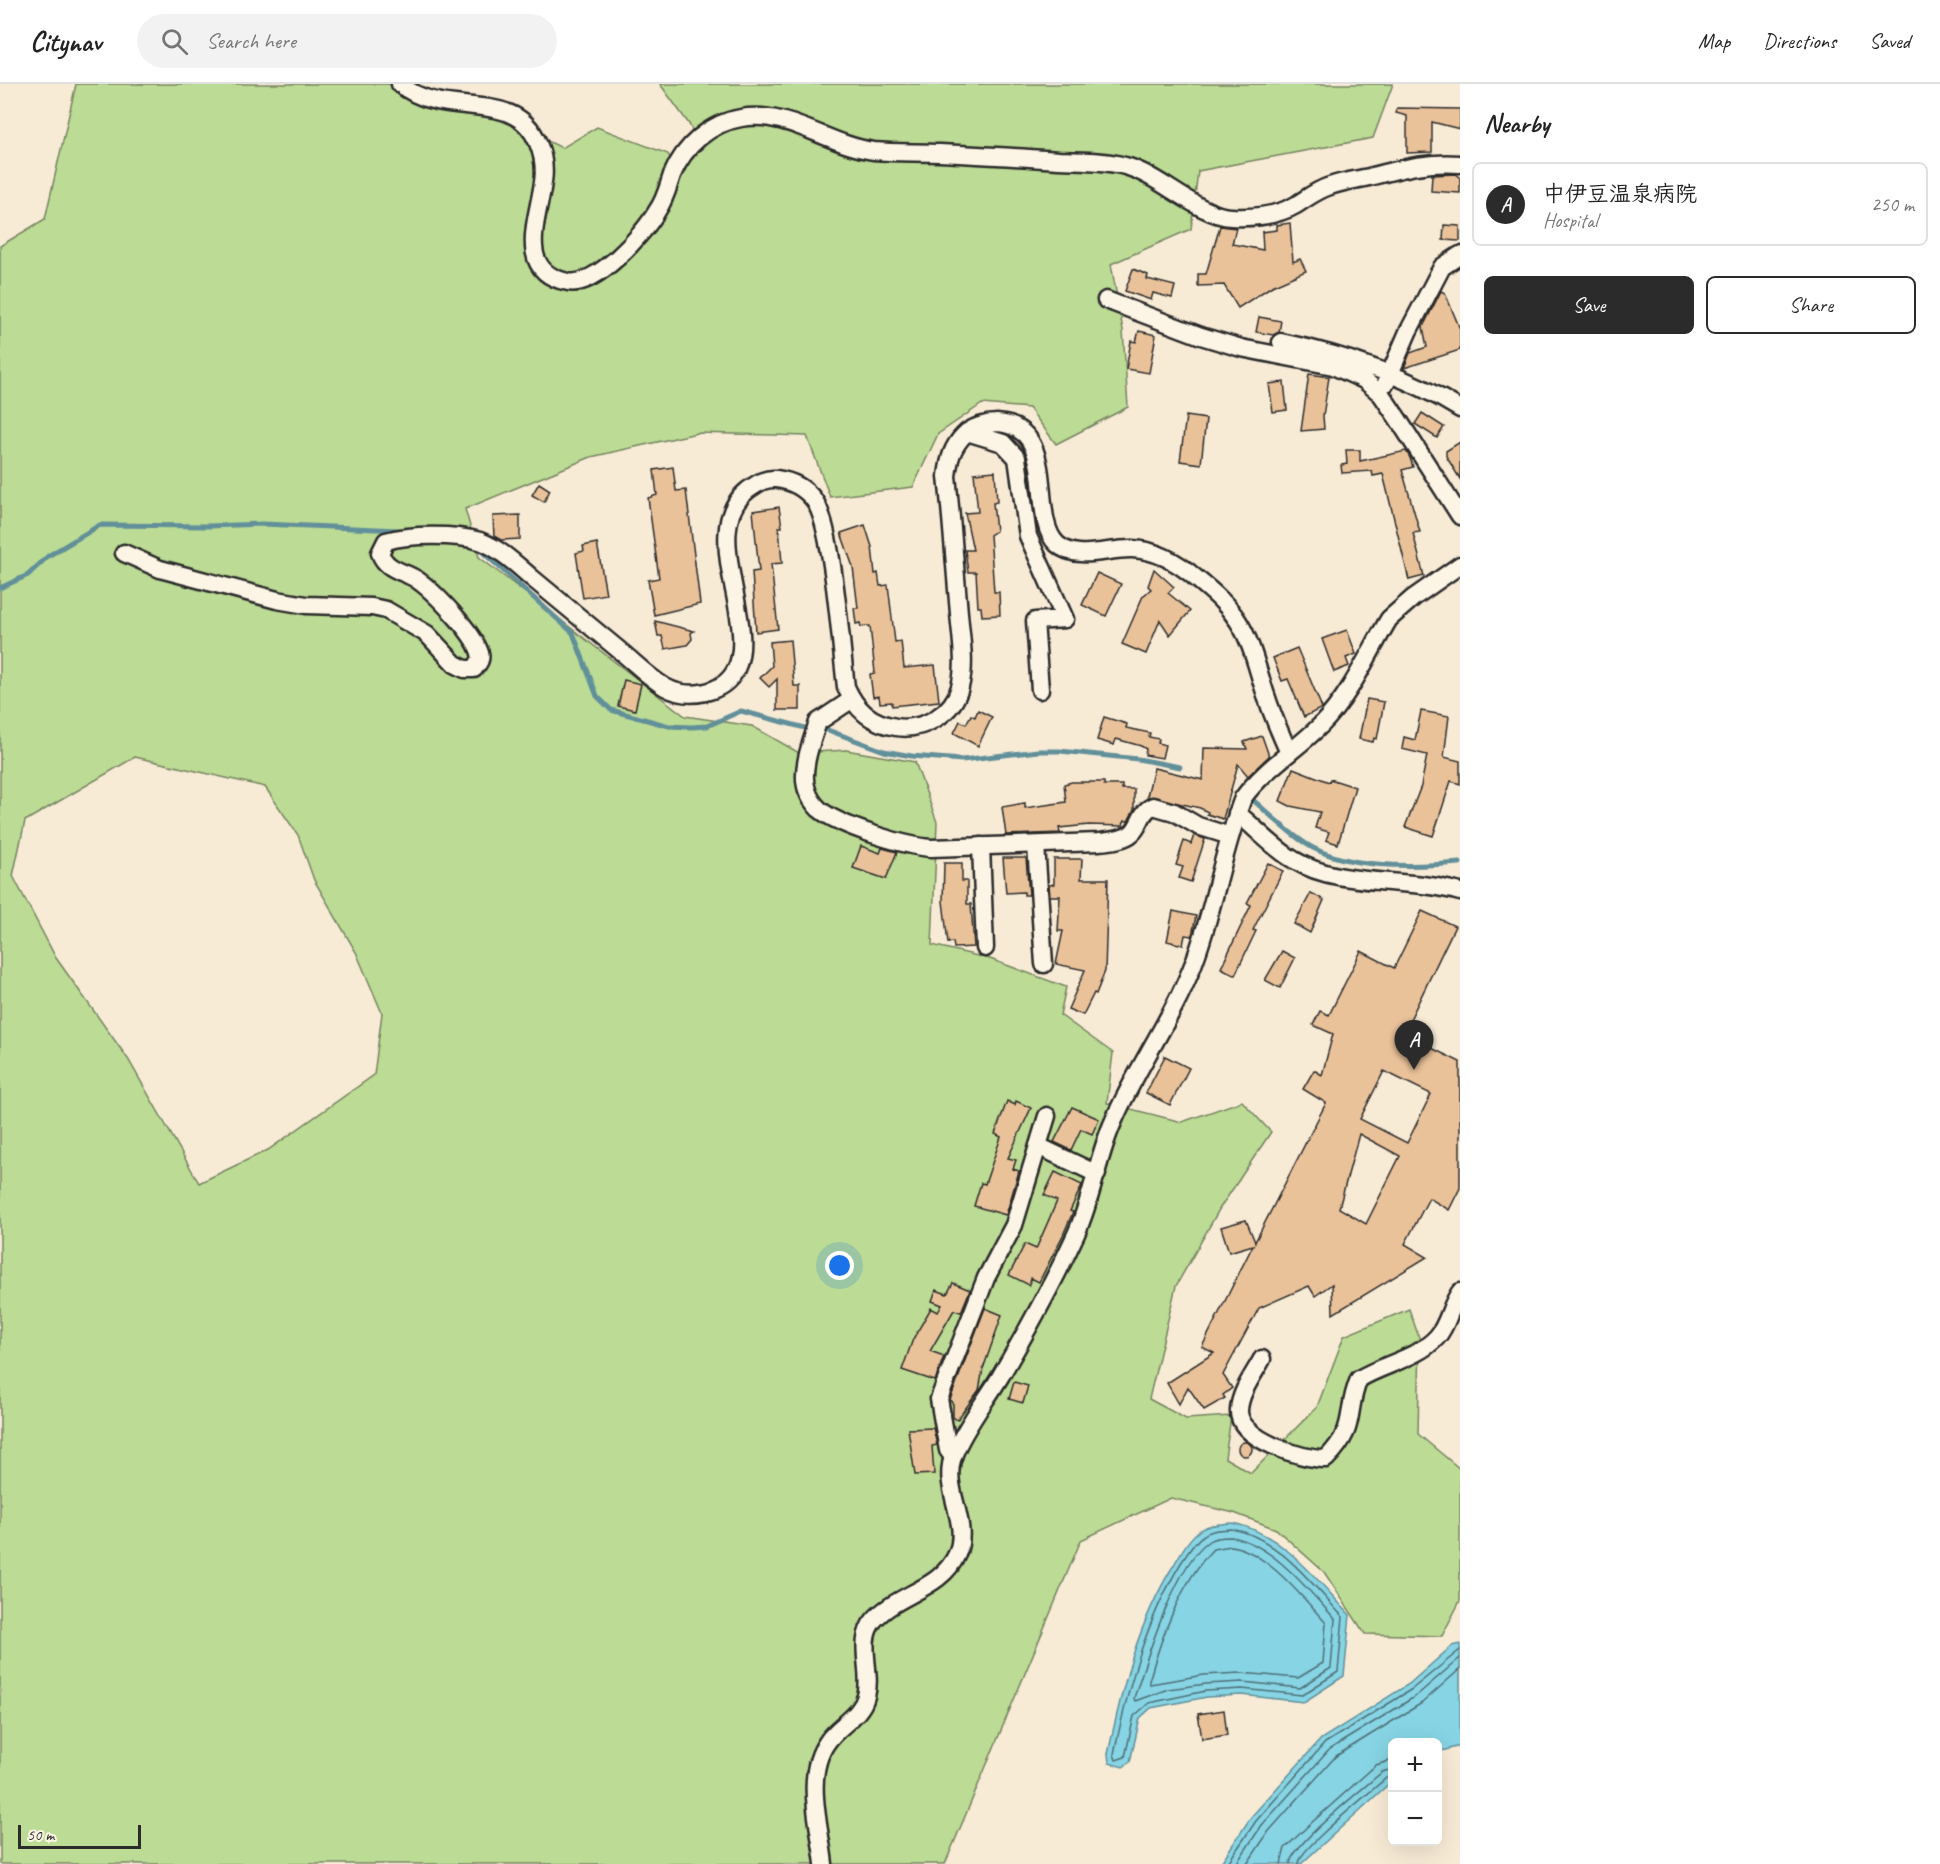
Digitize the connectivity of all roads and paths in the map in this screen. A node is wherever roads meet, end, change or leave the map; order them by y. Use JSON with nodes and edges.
{"nodes":[{"id":1,"x":400,"y":84,"type":"edge"},
{"id":2,"x":1460,"y":164,"type":"edge"},
{"id":3,"x":1460,"y":255,"type":"edge"},
{"id":4,"x":1106,"y":300,"type":"dead end"},
{"id":5,"x":1281,"y":342,"type":"dead end"},
{"id":6,"x":1390,"y":374,"type":"junction"},
{"id":7,"x":1381,"y":394,"type":"junction"},
{"id":8,"x":1460,"y":409,"type":"edge"},
{"id":9,"x":966,"y":432,"type":"junction"},
{"id":10,"x":1460,"y":516,"type":"edge"},
{"id":11,"x":124,"y":553,"type":"dead end"},
{"id":12,"x":1460,"y":565,"type":"edge"},
{"id":13,"x":1040,"y":690,"type":"dead end"},
{"id":14,"x":851,"y":700,"type":"junction"},
{"id":15,"x":1289,"y":753,"type":"junction"},
{"id":16,"x":1237,"y":813,"type":"junction"},
{"id":17,"x":1230,"y":836,"type":"junction"},
{"id":18,"x":1036,"y":845,"type":"junction"},
{"id":19,"x":981,"y":846,"type":"junction"},
{"id":20,"x":1460,"y":892,"type":"edge"},
{"id":21,"x":985,"y":948,"type":"dead end"},
{"id":22,"x":1044,"y":964,"type":"dead end"},
{"id":23,"x":1047,"y":1116,"type":"dead end"},
{"id":24,"x":1038,"y":1146,"type":"junction"},
{"id":25,"x":1097,"y":1174,"type":"junction"},
{"id":26,"x":1460,"y":1292,"type":"edge"},
{"id":27,"x":1262,"y":1359,"type":"dead end"},
{"id":28,"x":952,"y":1457,"type":"junction"},
{"id":29,"x":824,"y":1864,"type":"edge"}],
"edges":[{"from":1,"to":2,"type":"street"},
{"from":3,"to":6,"type":"street"},
{"from":4,"to":7,"type":"street"},
{"from":5,"to":6,"type":"street"},
{"from":6,"to":7,"type":"street"},
{"from":6,"to":8,"type":"street"},
{"from":7,"to":10,"type":"street"},
{"from":9,"to":13,"type":"street"},
{"from":9,"to":14,"type":"street"},
{"from":9,"to":15,"type":"street"},
{"from":11,"to":14,"type":"street"},
{"from":12,"to":15,"type":"street"},
{"from":14,"to":19,"type":"street"},
{"from":15,"to":16,"type":"street"},
{"from":16,"to":17,"type":"street"},
{"from":16,"to":20,"type":"street"},
{"from":17,"to":18,"type":"street"},
{"from":17,"to":25,"type":"street"},
{"from":18,"to":19,"type":"street"},
{"from":18,"to":22,"type":"street"},
{"from":19,"to":21,"type":"street"},
{"from":23,"to":24,"type":"street"},
{"from":24,"to":25,"type":"street"},
{"from":24,"to":28,"type":"street"},
{"from":25,"to":28,"type":"street"},
{"from":26,"to":27,"type":"street"},
{"from":28,"to":29,"type":"street"}]}
